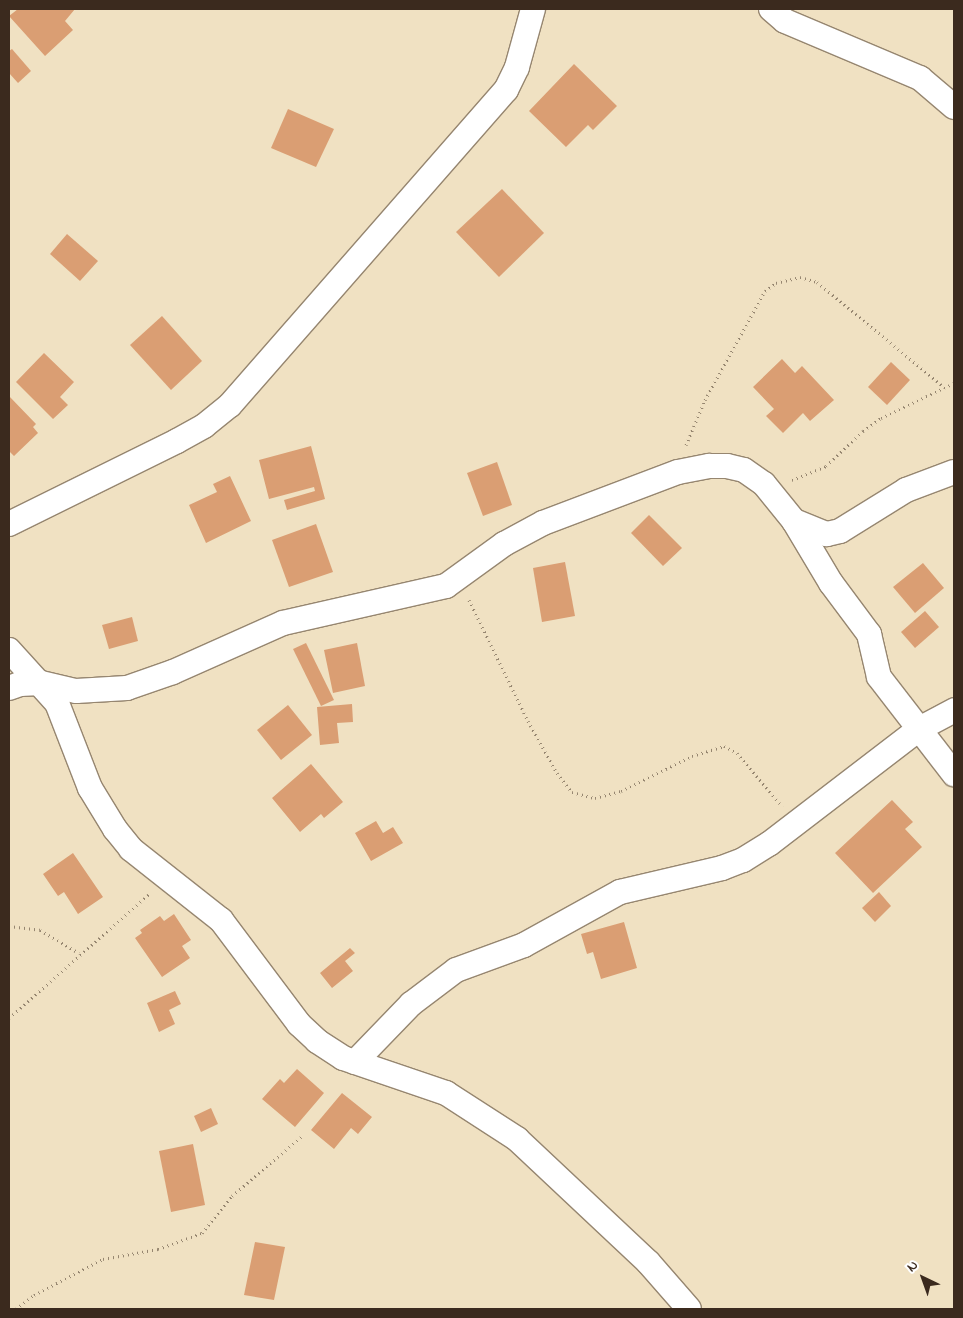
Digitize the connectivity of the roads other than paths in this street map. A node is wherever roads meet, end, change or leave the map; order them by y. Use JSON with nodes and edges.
{"nodes":[{"id":1,"x":533,"y":9,"type":"edge"},
{"id":2,"x":771,"y":9,"type":"edge"},
{"id":3,"x":954,"y":107,"type":"edge"},
{"id":4,"x":954,"y":472,"type":"edge"},
{"id":5,"x":794,"y":521,"type":"junction"},
{"id":6,"x":9,"y":524,"type":"edge"},
{"id":7,"x":9,"y":650,"type":"edge"},
{"id":8,"x":41,"y":684,"type":"junction"},
{"id":9,"x":9,"y":688,"type":"edge"},
{"id":10,"x":954,"y":710,"type":"edge"},
{"id":11,"x":920,"y":729,"type":"junction"},
{"id":12,"x":954,"y":774,"type":"edge"},
{"id":13,"x":355,"y":1062,"type":"junction"},
{"id":14,"x":689,"y":1309,"type":"edge"}],
"edges":[{"from":1,"to":6,"type":"street"},
{"from":2,"to":3,"type":"street"},
{"from":4,"to":5,"type":"street"},
{"from":5,"to":8,"type":"street"},
{"from":5,"to":11,"type":"street"},
{"from":7,"to":8,"type":"street"},
{"from":8,"to":9,"type":"street"},
{"from":8,"to":13,"type":"street"},
{"from":10,"to":11,"type":"street"},
{"from":11,"to":12,"type":"street"},
{"from":11,"to":13,"type":"street"},
{"from":13,"to":14,"type":"street"}]}
